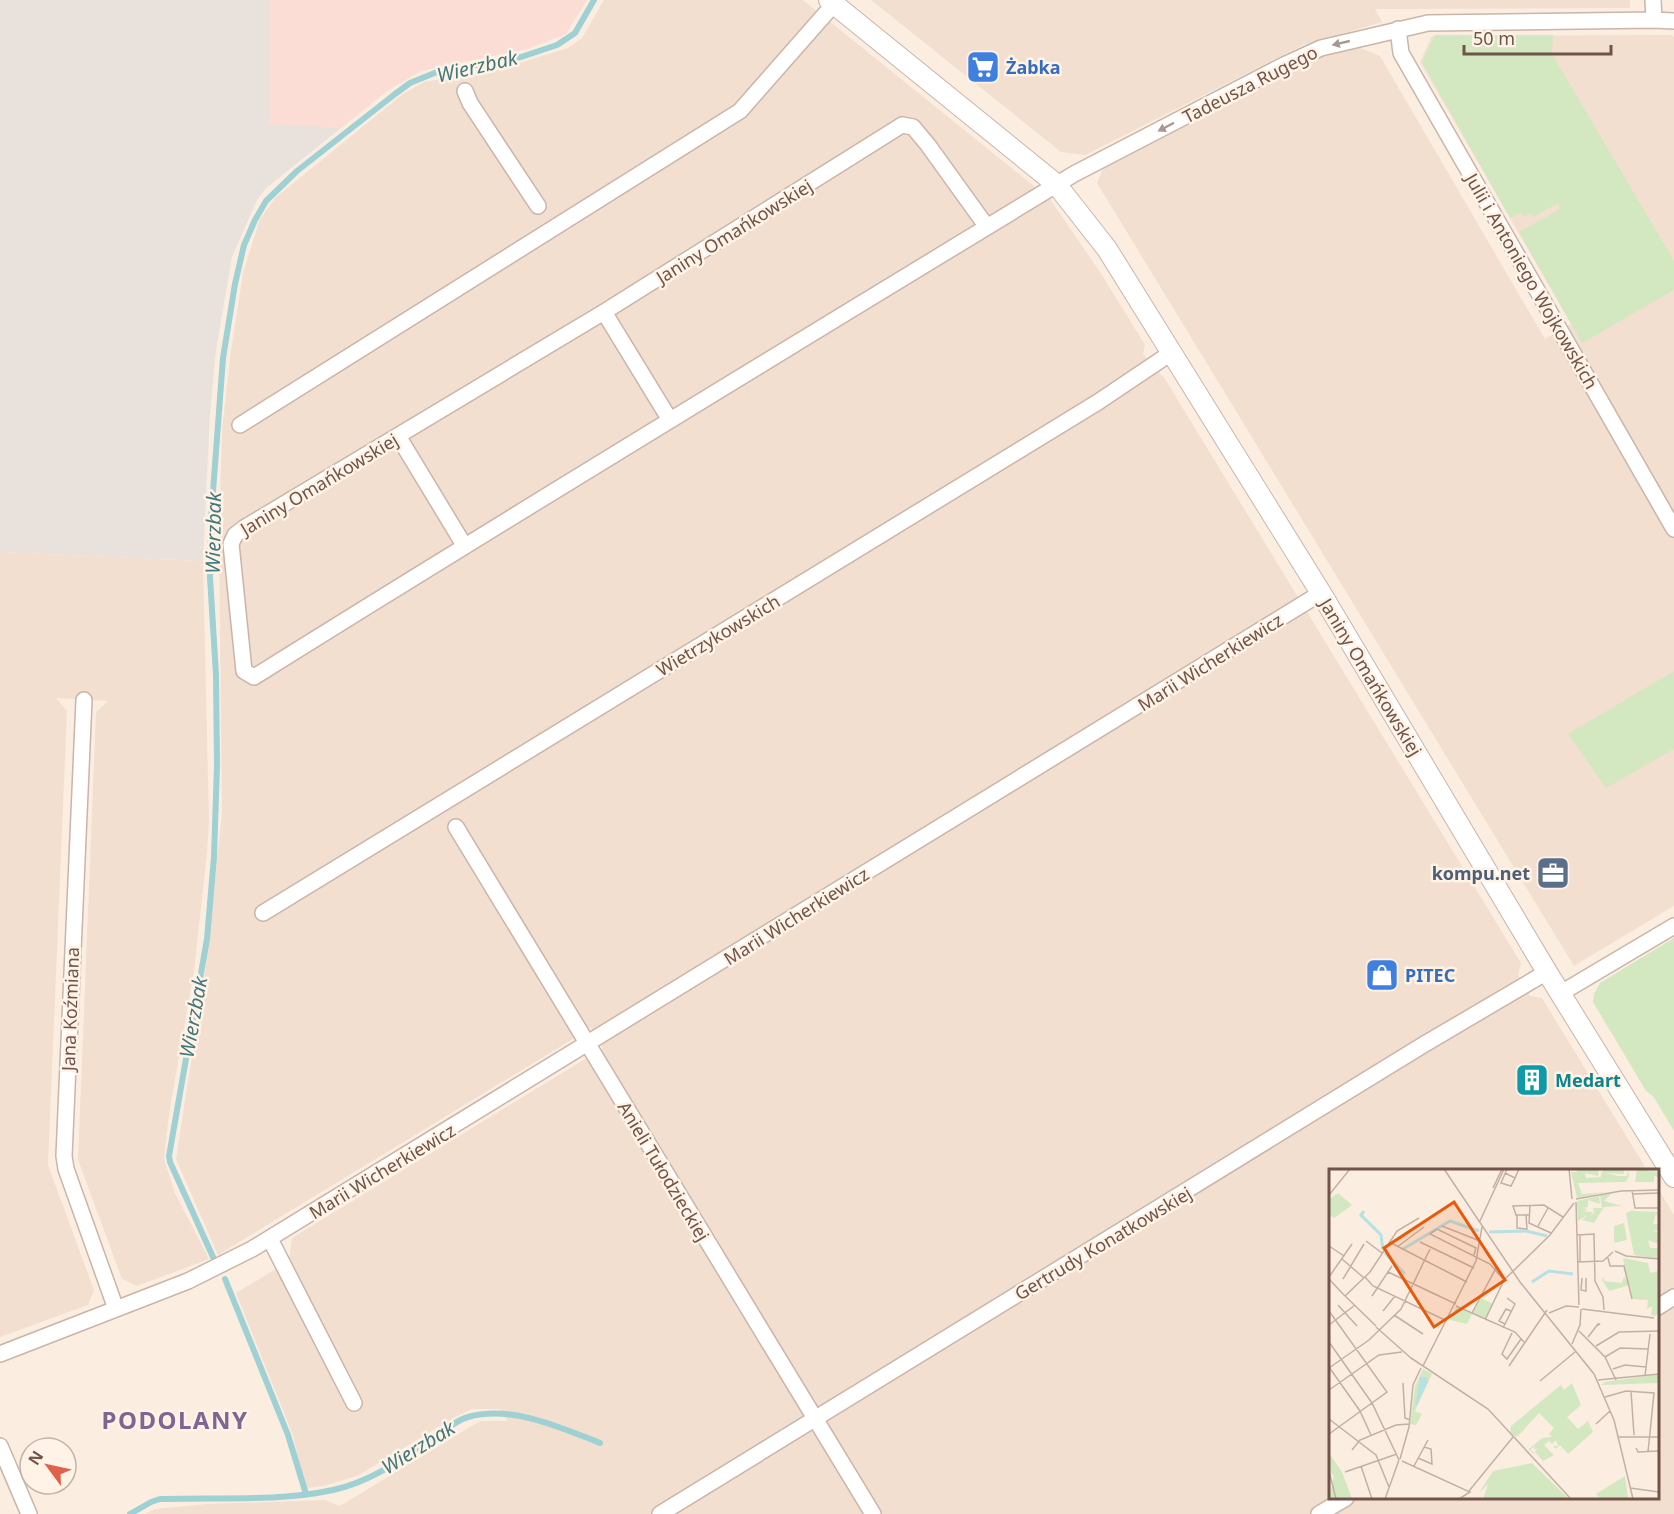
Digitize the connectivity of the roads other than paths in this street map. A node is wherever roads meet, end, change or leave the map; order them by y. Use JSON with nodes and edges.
{"nodes":[{"id":1,"x":1653,"y":0,"type":"edge"},
{"id":2,"x":832,"y":2,"type":"edge"},
{"id":3,"x":1654,"y":20,"type":"junction"},
{"id":4,"x":1673,"y":21,"type":"edge"},
{"id":5,"x":1398,"y":30,"type":"junction"},
{"id":6,"x":465,"y":91,"type":"dead end"},
{"id":7,"x":1056,"y":184,"type":"junction"},
{"id":8,"x":537,"y":206,"type":"dead end"},
{"id":9,"x":987,"y":226,"type":"junction"},
{"id":10,"x":604,"y":312,"type":"junction"},
{"id":11,"x":1171,"y":353,"type":"junction"},
{"id":12,"x":670,"y":420,"type":"junction"},
{"id":13,"x":240,"y":425,"type":"dead end"},
{"id":14,"x":398,"y":436,"type":"junction"},
{"id":15,"x":1674,"y":529,"type":"edge"},
{"id":16,"x":464,"y":546,"type":"junction"},
{"id":17,"x":1321,"y":593,"type":"junction"},
{"id":18,"x":84,"y":700,"type":"dead end"},
{"id":19,"x":456,"y":827,"type":"dead end"},
{"id":20,"x":263,"y":913,"type":"dead end"},
{"id":21,"x":1674,"y":926,"type":"edge"},
{"id":22,"x":1547,"y":972,"type":"junction"},
{"id":23,"x":1561,"y":993,"type":"junction"},
{"id":24,"x":587,"y":1045,"type":"junction"},
{"id":25,"x":1674,"y":1177,"type":"edge"},
{"id":26,"x":270,"y":1239,"type":"junction"},
{"id":27,"x":1674,"y":1296,"type":"edge"},
{"id":28,"x":1659,"y":1306,"type":"edge"},
{"id":29,"x":116,"y":1309,"type":"junction"},
{"id":30,"x":0,"y":1354,"type":"edge"},
{"id":31,"x":354,"y":1403,"type":"dead end"},
{"id":32,"x":815,"y":1419,"type":"junction"},
{"id":33,"x":0,"y":1446,"type":"edge"},
{"id":34,"x":1343,"y":1499,"type":"edge"},
{"id":35,"x":29,"y":1514,"type":"edge"},
{"id":36,"x":660,"y":1514,"type":"edge"},
{"id":37,"x":873,"y":1514,"type":"edge"},
{"id":38,"x":1319,"y":1514,"type":"edge"}],
"edges":[{"from":1,"to":3,"type":"street"},
{"from":2,"to":7,"type":"street","name":"Janiny Omańkowskiej"},
{"from":2,"to":13,"type":"street"},
{"from":3,"to":4,"type":"street","name":"Tadeusza Rugego"},
{"from":3,"to":5,"type":"street","name":"Tadeusza Rugego"},
{"from":5,"to":7,"type":"street","name":"Tadeusza Rugego","one_way":true},
{"from":5,"to":15,"type":"street","name":"Julii i Antoniego Wojkowskich"},
{"from":6,"to":8,"type":"street"},
{"from":7,"to":9,"type":"street","name":"Janiny Omańkowskiej"},
{"from":7,"to":11,"type":"street","name":"Janiny Omańkowskiej"},
{"from":9,"to":10,"type":"street","name":"Janiny Omańkowskiej"},
{"from":9,"to":12,"type":"street","name":"Janiny Omańkowskiej"},
{"from":10,"to":12,"type":"street"},
{"from":10,"to":14,"type":"street","name":"Janiny Omańkowskiej"},
{"from":11,"to":17,"type":"street","name":"Janiny Omańkowskiej"},
{"from":11,"to":20,"type":"street","name":"Wietrzykowskich"},
{"from":12,"to":16,"type":"street","name":"Janiny Omańkowskiej"},
{"from":14,"to":16,"type":"street"},
{"from":14,"to":16,"type":"street","name":"Janiny Omańkowskiej"},
{"from":17,"to":22,"type":"street","name":"Janiny Omańkowskiej"},
{"from":17,"to":24,"type":"street","name":"Marii Wicherkiewicz"},
{"from":18,"to":29,"type":"street","name":"Jana Koźmiana"},
{"from":19,"to":24,"type":"street","name":"Anieli Tułodzieckiej"},
{"from":21,"to":23,"type":"street"},
{"from":22,"to":23,"type":"street","name":"Janiny Omańkowskiej"},
{"from":22,"to":32,"type":"street","name":"Gertrudy Konatkowskiej"},
{"from":23,"to":25,"type":"street","name":"Janiny Omańkowskiej"},
{"from":24,"to":26,"type":"street","name":"Marii Wicherkiewicz"},
{"from":24,"to":32,"type":"street","name":"Anieli Tułodzieckiej"},
{"from":26,"to":29,"type":"street","name":"Marii Wicherkiewicz"},
{"from":26,"to":31,"type":"street"},
{"from":27,"to":28,"type":"street"},
{"from":29,"to":30,"type":"street","name":"Marii Wicherkiewicz"},
{"from":32,"to":36,"type":"street","name":"Gertrudy Konatkowskiej"},
{"from":32,"to":37,"type":"street","name":"Anieli Tułodzieckiej"},
{"from":33,"to":35,"type":"street"},
{"from":34,"to":38,"type":"street"}]}
